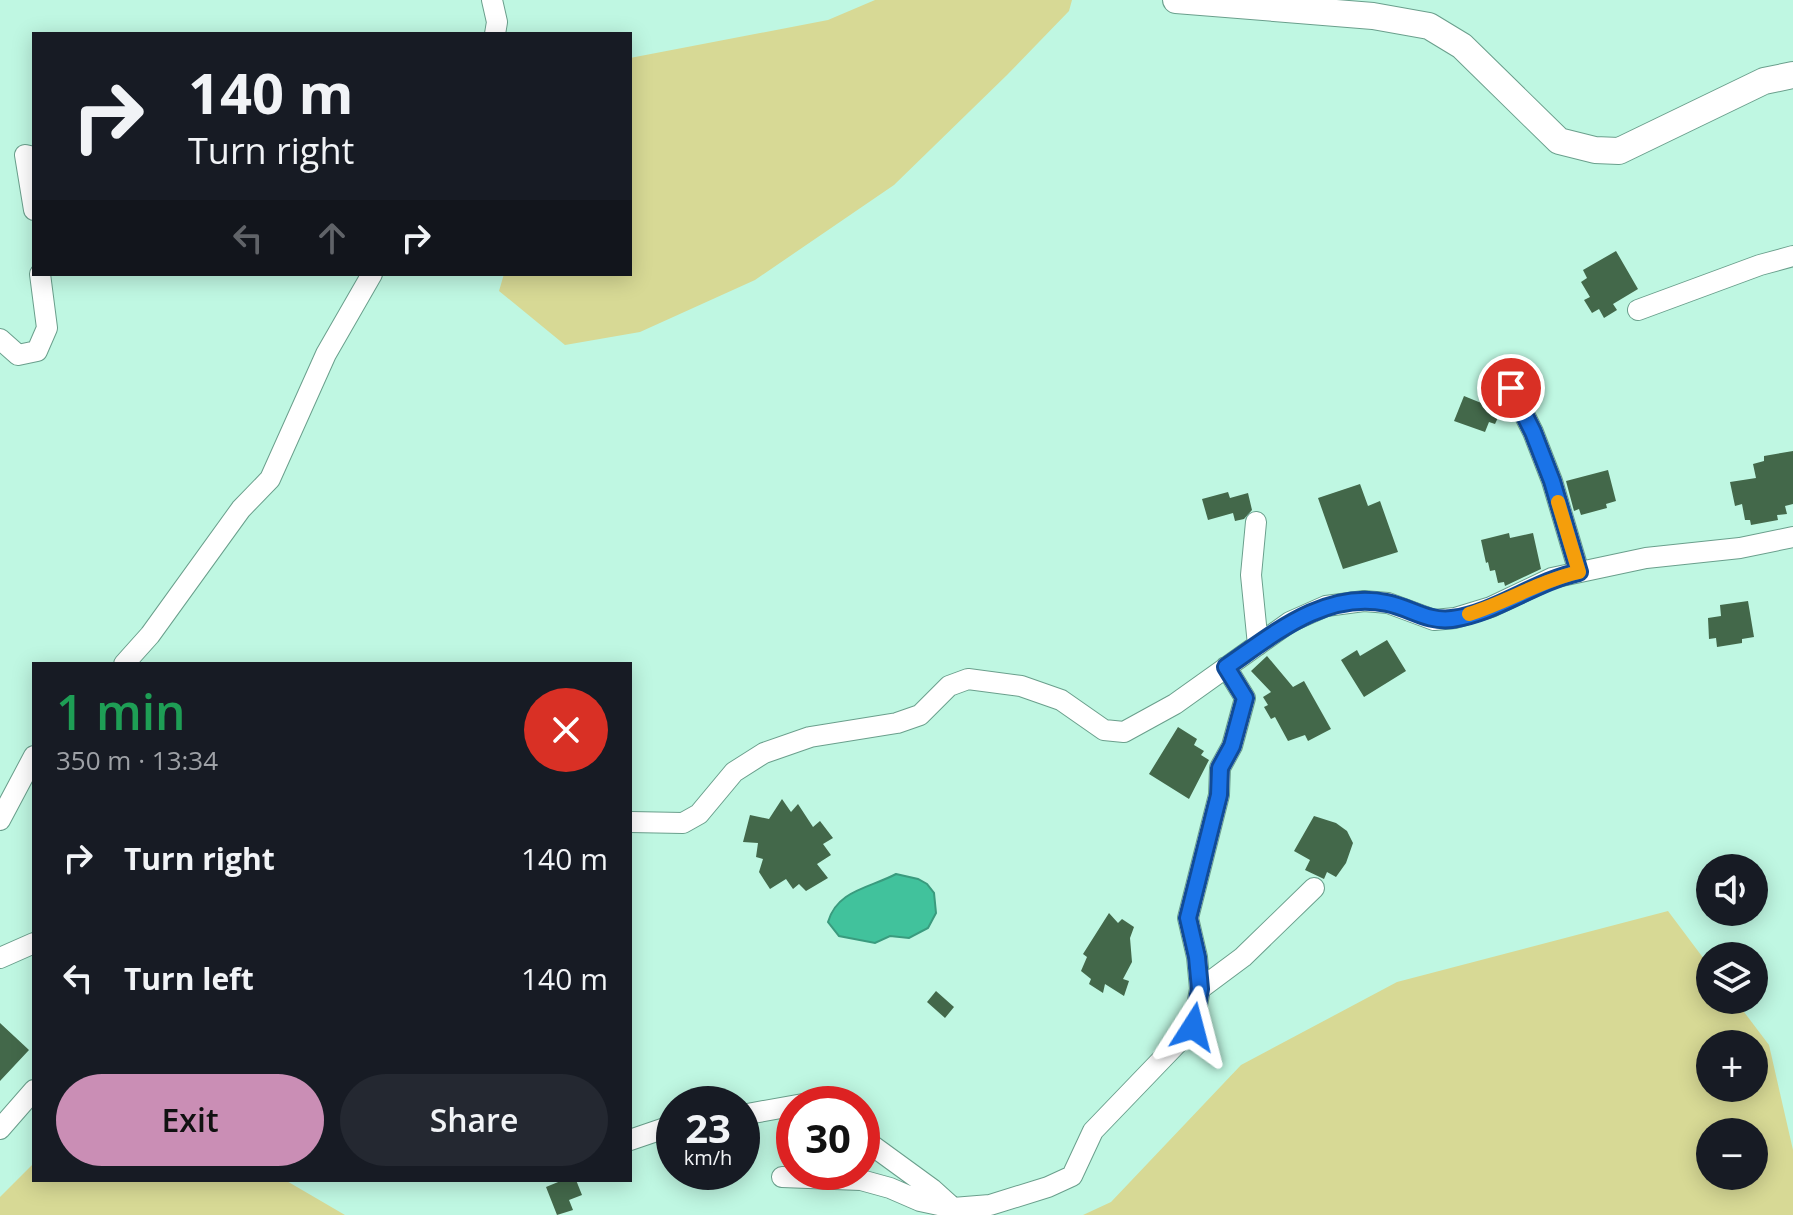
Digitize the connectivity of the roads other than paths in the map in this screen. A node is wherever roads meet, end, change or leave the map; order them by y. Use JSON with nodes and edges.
{"nodes":[{"id":1,"x":492,"y":0,"type":"edge"},
{"id":2,"x":1176,"y":0,"type":"edge"},
{"id":3,"x":495,"y":32,"type":"edge"},
{"id":4,"x":1793,"y":75,"type":"edge"},
{"id":5,"x":32,"y":157,"type":"edge"},
{"id":6,"x":32,"y":198,"type":"edge"},
{"id":7,"x":1793,"y":256,"type":"edge"},
{"id":8,"x":40,"y":276,"type":"edge"},
{"id":9,"x":371,"y":276,"type":"edge"},
{"id":10,"x":1638,"y":310,"type":"dead end"},
{"id":11,"x":0,"y":339,"type":"edge"},
{"id":12,"x":1511,"y":388,"type":"dead end"},
{"id":13,"x":1256,"y":522,"type":"dead end"},
{"id":14,"x":1793,"y":537,"type":"edge"},
{"id":15,"x":1579,"y":572,"type":"junction"},
{"id":16,"x":1258,"y":645,"type":"junction"},
{"id":17,"x":126,"y":662,"type":"edge"},
{"id":18,"x":1226,"y":667,"type":"junction"},
{"id":19,"x":32,"y":760,"type":"edge"},
{"id":20,"x":0,"y":820,"type":"edge"},
{"id":21,"x":632,"y":822,"type":"edge"},
{"id":22,"x":1314,"y":888,"type":"dead end"},
{"id":23,"x":32,"y":944,"type":"edge"},
{"id":24,"x":0,"y":958,"type":"edge"},
{"id":25,"x":1200,"y":989,"type":"junction"},
{"id":26,"x":32,"y":1092,"type":"edge"},
{"id":27,"x":0,"y":1129,"type":"edge"},
{"id":28,"x":656,"y":1131,"type":"edge"},
{"id":29,"x":632,"y":1139,"type":"edge"},
{"id":30,"x":880,"y":1151,"type":"edge"},
{"id":31,"x":880,"y":1185,"type":"edge"},
{"id":32,"x":953,"y":1208,"type":"junction"}],
"edges":[{"from":1,"to":3,"type":"street"},
{"from":2,"to":4,"type":"main road"},
{"from":5,"to":6,"type":"street"},
{"from":7,"to":10,"type":"street"},
{"from":8,"to":11,"type":"street"},
{"from":9,"to":17,"type":"street"},
{"from":12,"to":15,"type":"street"},
{"from":13,"to":16,"type":"street"},
{"from":14,"to":15,"type":"street"},
{"from":15,"to":16,"type":"street"},
{"from":16,"to":18,"type":"street"},
{"from":18,"to":21,"type":"street"},
{"from":18,"to":25,"type":"street"},
{"from":19,"to":20,"type":"street"},
{"from":22,"to":25,"type":"street"},
{"from":23,"to":24,"type":"street"},
{"from":25,"to":32,"type":"street"},
{"from":26,"to":27,"type":"street"},
{"from":28,"to":29,"type":"street"},
{"from":30,"to":32,"type":"street"},
{"from":31,"to":32,"type":"street"}]}
